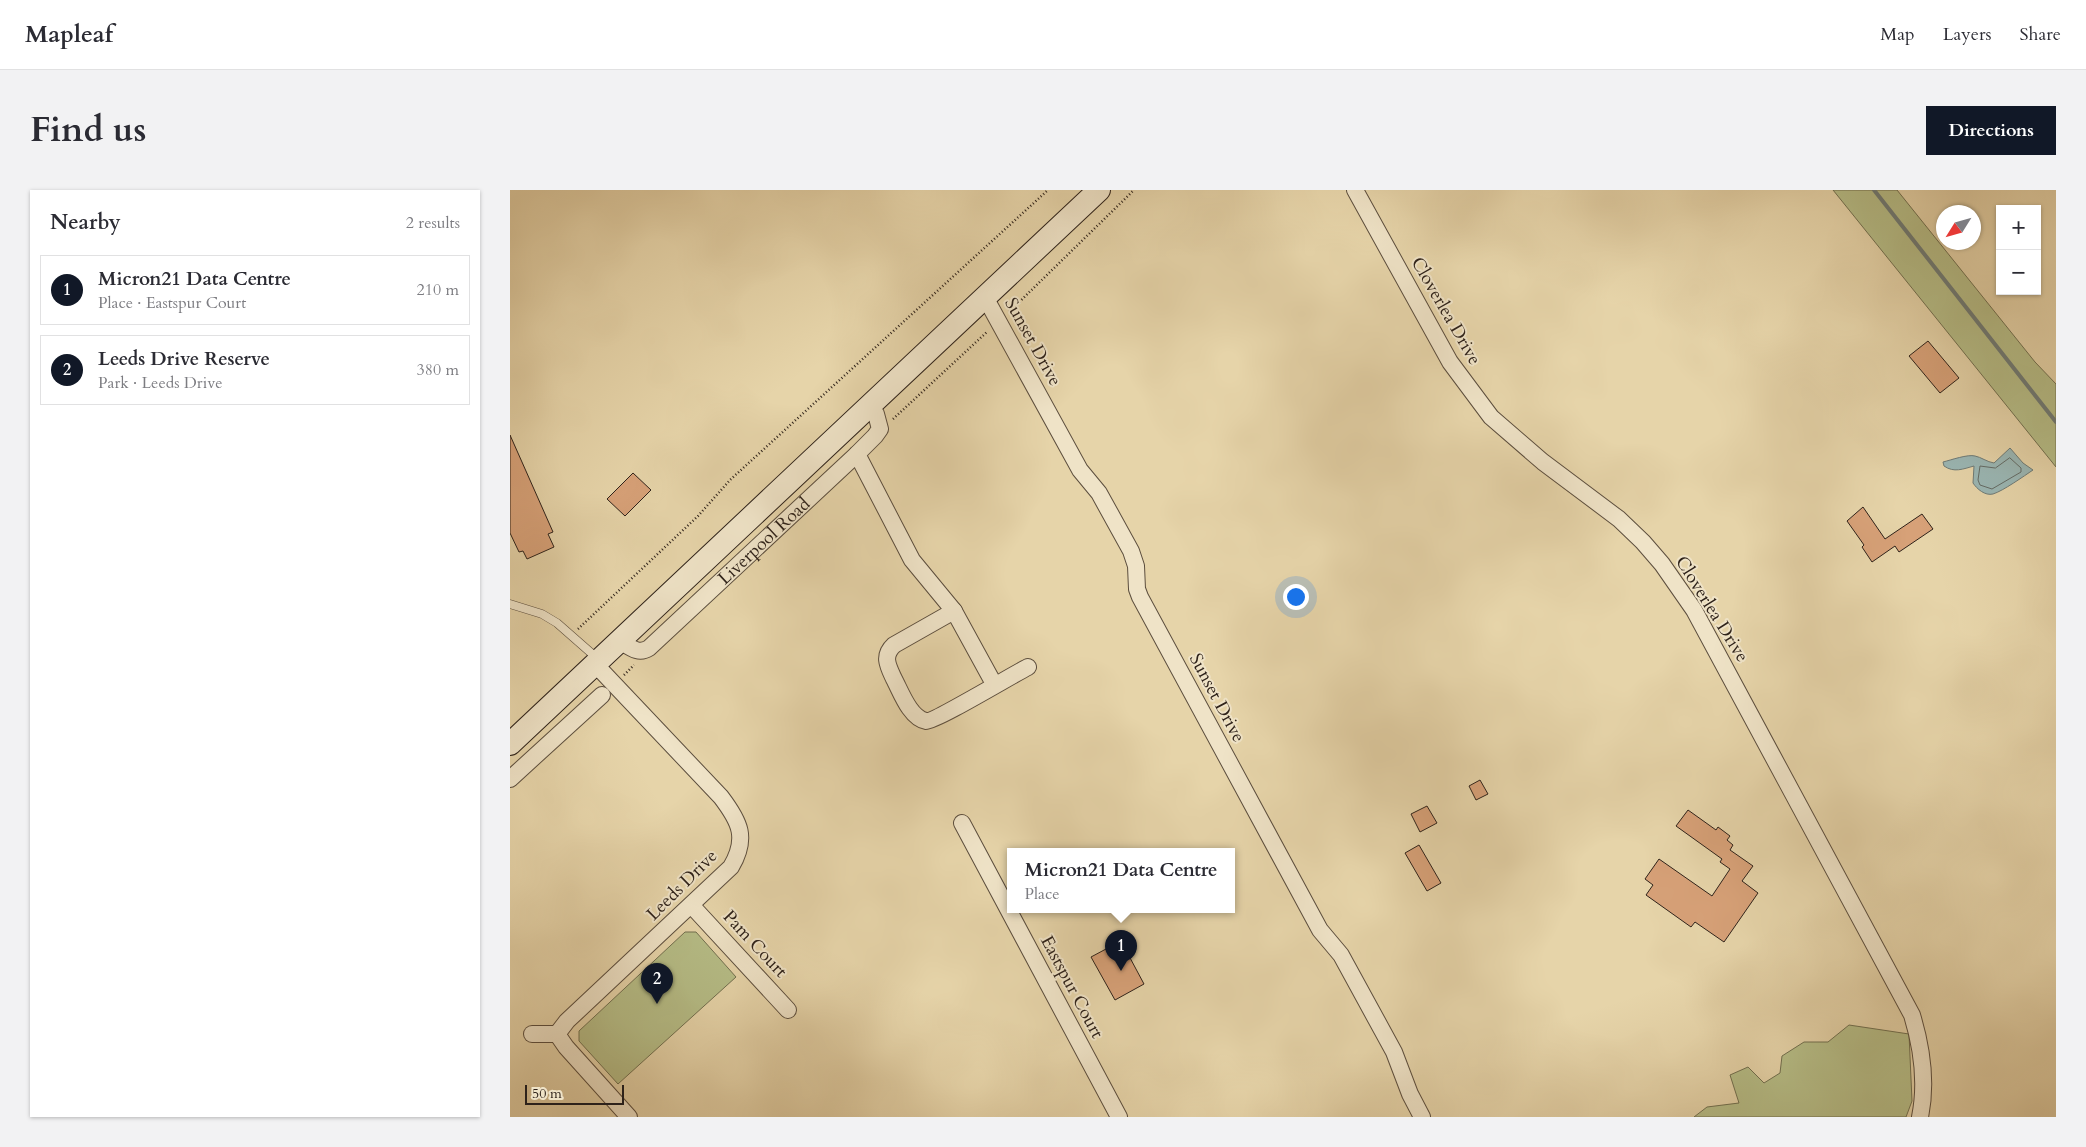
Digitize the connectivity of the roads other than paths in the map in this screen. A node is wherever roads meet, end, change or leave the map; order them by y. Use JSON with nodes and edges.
{"nodes":[{"id":1,"x":1099,"y":190,"type":"edge"},
{"id":2,"x":1356,"y":190,"type":"edge"},
{"id":3,"x":985,"y":297,"type":"junction"},
{"id":4,"x":869,"y":405,"type":"junction"},
{"id":5,"x":857,"y":454,"type":"junction"},
{"id":6,"x":693,"y":572,"type":"junction"},
{"id":7,"x":710,"y":592,"type":"junction"},
{"id":8,"x":510,"y":598,"type":"edge"},
{"id":9,"x":514,"y":605,"type":"edge"},
{"id":10,"x":954,"y":611,"type":"junction"},
{"id":11,"x":620,"y":641,"type":"junction"},
{"id":12,"x":597,"y":663,"type":"junction"},
{"id":13,"x":1028,"y":667,"type":"dead end"},
{"id":14,"x":994,"y":684,"type":"junction"},
{"id":15,"x":602,"y":695,"type":"dead end"},
{"id":16,"x":510,"y":744,"type":"edge"},
{"id":17,"x":510,"y":779,"type":"edge"},
{"id":18,"x":962,"y":822,"type":"dead end"},
{"id":19,"x":692,"y":906,"type":"junction"},
{"id":20,"x":1007,"y":907,"type":"edge"},
{"id":21,"x":1010,"y":913,"type":"edge"},
{"id":22,"x":788,"y":1010,"type":"dead end"},
{"id":23,"x":532,"y":1034,"type":"dead end"},
{"id":24,"x":557,"y":1034,"type":"junction"},
{"id":25,"x":628,"y":1117,"type":"edge"},
{"id":26,"x":1119,"y":1117,"type":"edge"},
{"id":27,"x":1422,"y":1117,"type":"edge"},
{"id":28,"x":1920,"y":1117,"type":"edge"}],
"edges":[{"from":1,"to":3,"type":"main road","name":"Liverpool Road"},
{"from":2,"to":28,"type":"street","name":"Cloverlea Drive"},
{"from":3,"to":4,"type":"main road","name":"Liverpool Road"},
{"from":3,"to":27,"type":"street","name":"Sunset Drive"},
{"from":4,"to":5,"type":"street","name":"Liverpool Road"},
{"from":4,"to":6,"type":"main road","name":"Liverpool Road"},
{"from":5,"to":7,"type":"street","name":"Liverpool Road"},
{"from":5,"to":10,"type":"street"},
{"from":6,"to":7,"type":"street"},
{"from":6,"to":11,"type":"main road","name":"Liverpool Road"},
{"from":7,"to":11,"type":"street","name":"Liverpool Road"},
{"from":8,"to":9,"type":"lane"},
{"from":9,"to":12,"type":"lane"},
{"from":10,"to":14,"type":"street"},
{"from":10,"to":14,"type":"street"},
{"from":11,"to":12,"type":"main road","name":"Liverpool Road"},
{"from":12,"to":16,"type":"main road","name":"Liverpool Road"},
{"from":12,"to":19,"type":"street","name":"Leeds Drive"},
{"from":13,"to":14,"type":"street"},
{"from":15,"to":17,"type":"street"},
{"from":18,"to":20,"type":"street","name":"Eastspur Court"},
{"from":19,"to":22,"type":"street","name":"Pam Court"},
{"from":19,"to":24,"type":"street","name":"Leeds Drive"},
{"from":21,"to":26,"type":"street","name":"Eastspur Court"},
{"from":23,"to":24,"type":"street"},
{"from":24,"to":25,"type":"street"}]}
